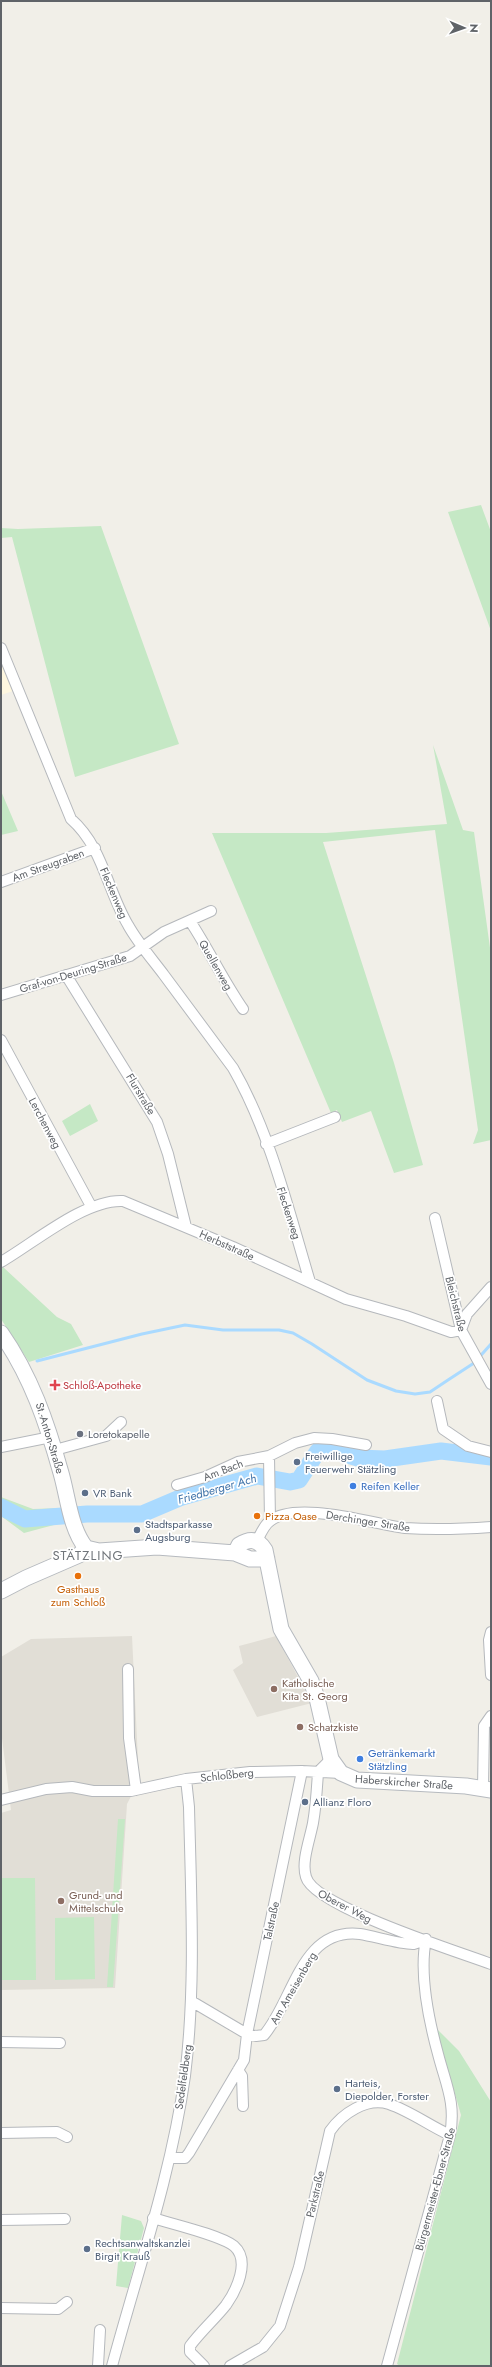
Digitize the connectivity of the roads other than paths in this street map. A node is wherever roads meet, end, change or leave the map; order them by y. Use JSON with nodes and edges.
{"nodes":[{"id":1,"x":1,"y":648,"type":"edge"},
{"id":2,"x":95,"y":848,"type":"junction"},
{"id":3,"x":1,"y":882,"type":"edge"},
{"id":4,"x":211,"y":911,"type":"dead end"},
{"id":5,"x":190,"y":921,"type":"junction"},
{"id":6,"x":143,"y":947,"type":"junction"},
{"id":7,"x":66,"y":975,"type":"junction"},
{"id":8,"x":1,"y":994,"type":"edge"},
{"id":9,"x":243,"y":1009,"type":"dead end"},
{"id":10,"x":1,"y":1040,"type":"edge"},
{"id":11,"x":335,"y":1117,"type":"dead end"},
{"id":12,"x":266,"y":1144,"type":"junction"},
{"id":13,"x":91,"y":1206,"type":"junction"},
{"id":14,"x":435,"y":1218,"type":"dead end"},
{"id":15,"x":186,"y":1227,"type":"junction"},
{"id":16,"x":1,"y":1262,"type":"edge"},
{"id":17,"x":310,"y":1282,"type":"junction"},
{"id":18,"x":491,"y":1287,"type":"edge"},
{"id":19,"x":460,"y":1330,"type":"junction"},
{"id":20,"x":1,"y":1333,"type":"edge"},
{"id":21,"x":491,"y":1384,"type":"edge"},
{"id":22,"x":437,"y":1401,"type":"dead end"},
{"id":23,"x":121,"y":1422,"type":"dead end"},
{"id":24,"x":53,"y":1444,"type":"junction"},
{"id":25,"x":366,"y":1445,"type":"dead end"},
{"id":26,"x":1,"y":1447,"type":"edge"},
{"id":27,"x":491,"y":1452,"type":"edge"},
{"id":28,"x":269,"y":1456,"type":"junction"},
{"id":29,"x":177,"y":1485,"type":"dead end"},
{"id":30,"x":270,"y":1520,"type":"junction"},
{"id":31,"x":491,"y":1526,"type":"edge"},
{"id":32,"x":257,"y":1541,"type":"junction"},
{"id":33,"x":86,"y":1548,"type":"junction"},
{"id":34,"x":235,"y":1553,"type":"junction"},
{"id":35,"x":267,"y":1559,"type":"junction"},
{"id":36,"x":1,"y":1591,"type":"edge"},
{"id":37,"x":491,"y":1632,"type":"edge"},
{"id":38,"x":128,"y":1669,"type":"dead end"},
{"id":39,"x":491,"y":1675,"type":"edge"},
{"id":40,"x":491,"y":1716,"type":"edge"},
{"id":41,"x":331,"y":1759,"type":"junction"},
{"id":42,"x":302,"y":1771,"type":"junction"},
{"id":43,"x":318,"y":1772,"type":"junction"},
{"id":44,"x":341,"y":1773,"type":"junction"},
{"id":45,"x":186,"y":1779,"type":"junction"},
{"id":46,"x":487,"y":1789,"type":"edge"},
{"id":47,"x":136,"y":1790,"type":"junction"},
{"id":48,"x":1,"y":1800,"type":"edge"},
{"id":49,"x":426,"y":1939,"type":"junction"},
{"id":50,"x":491,"y":1964,"type":"edge"},
{"id":51,"x":191,"y":2001,"type":"junction"},
{"id":52,"x":247,"y":2034,"type":"junction"},
{"id":53,"x":1,"y":2042,"type":"edge"},
{"id":54,"x":60,"y":2043,"type":"dead end"},
{"id":55,"x":238,"y":2070,"type":"junction"},
{"id":56,"x":243,"y":2106,"type":"dead end"},
{"id":57,"x":1,"y":2133,"type":"edge"},
{"id":58,"x":450,"y":2135,"type":"junction"},
{"id":59,"x":67,"y":2137,"type":"dead end"},
{"id":60,"x":170,"y":2158,"type":"junction"},
{"id":61,"x":153,"y":2218,"type":"junction"},
{"id":62,"x":65,"y":2219,"type":"dead end"},
{"id":63,"x":1,"y":2220,"type":"edge"},
{"id":64,"x":67,"y":2302,"type":"dead end"},
{"id":65,"x":1,"y":2308,"type":"edge"},
{"id":66,"x":100,"y":2330,"type":"dead end"},
{"id":67,"x":98,"y":2366,"type":"edge"},
{"id":68,"x":112,"y":2366,"type":"edge"},
{"id":69,"x":204,"y":2366,"type":"edge"},
{"id":70,"x":230,"y":2366,"type":"edge"},
{"id":71,"x":386,"y":2366,"type":"edge"}],
"edges":[{"from":1,"to":2,"type":"street","name":"Fleckenweg"},
{"from":2,"to":3,"type":"street","name":"Am Streugraben"},
{"from":2,"to":6,"type":"street","name":"Fleckenweg"},
{"from":4,"to":5,"type":"street"},
{"from":5,"to":6,"type":"street"},
{"from":5,"to":9,"type":"street","name":"Quellenweg"},
{"from":6,"to":7,"type":"street","name":"Graf-von-Deuring-Straße"},
{"from":6,"to":12,"type":"street","name":"Fleckenweg"},
{"from":7,"to":8,"type":"street","name":"Graf-von-Deuring-Straße"},
{"from":7,"to":15,"type":"street","name":"Flurstraße"},
{"from":10,"to":13,"type":"street","name":"Lerchenweg"},
{"from":11,"to":12,"type":"street"},
{"from":12,"to":17,"type":"street","name":"Fleckenweg"},
{"from":13,"to":15,"type":"street","name":"Herbststraße"},
{"from":13,"to":16,"type":"street","name":"Herbststraße"},
{"from":14,"to":19,"type":"street","name":"Bleichstraße"},
{"from":15,"to":17,"type":"street","name":"Herbststraße"},
{"from":17,"to":19,"type":"street","name":"Herbststraße"},
{"from":18,"to":19,"type":"street"},
{"from":19,"to":21,"type":"street","name":"Bleichstraße"},
{"from":20,"to":24,"type":"street","name":"St.-Anton-Straße"},
{"from":22,"to":27,"type":"street"},
{"from":23,"to":24,"type":"street"},
{"from":24,"to":26,"type":"street"},
{"from":24,"to":33,"type":"street","name":"St.-Anton-Straße"},
{"from":25,"to":28,"type":"street","name":"Am Bach"},
{"from":28,"to":29,"type":"street","name":"Am Bach"},
{"from":28,"to":30,"type":"street"},
{"from":30,"to":31,"type":"street","name":"Derchinger Straße"},
{"from":30,"to":32,"type":"street"},
{"from":32,"to":34,"type":"street"},
{"from":32,"to":35,"type":"street","name":"Haberskircher Straße"},
{"from":33,"to":34,"type":"street"},
{"from":33,"to":36,"type":"street"},
{"from":34,"to":35,"type":"street"},
{"from":35,"to":41,"type":"street","name":"Haberskircher Straße"},
{"from":37,"to":39,"type":"street"},
{"from":38,"to":47,"type":"street"},
{"from":40,"to":46,"type":"street","name":"Haberskircher Straße"},
{"from":41,"to":43,"type":"street"},
{"from":41,"to":44,"type":"street","name":"Haberskircher Straße"},
{"from":42,"to":43,"type":"street","name":"Schloßberg"},
{"from":42,"to":45,"type":"street","name":"Schloßberg"},
{"from":42,"to":52,"type":"street","name":"Talstraße"},
{"from":43,"to":44,"type":"street","name":"Schloßberg"},
{"from":43,"to":49,"type":"street","name":"Oberer Weg"},
{"from":44,"to":46,"type":"street","name":"Haberskircher Straße"},
{"from":45,"to":47,"type":"street","name":"Schloßberg"},
{"from":45,"to":51,"type":"street","name":"Sedelfeldberg"},
{"from":47,"to":48,"type":"street","name":"Schloßberg"},
{"from":49,"to":50,"type":"street","name":"Oberer Weg"},
{"from":49,"to":52,"type":"street","name":"Am Ameisenberg"},
{"from":49,"to":58,"type":"street","name":"Bürgermeister-Ebner-Straße"},
{"from":51,"to":52,"type":"street"},
{"from":51,"to":60,"type":"street","name":"Sedelfeldberg"},
{"from":52,"to":55,"type":"street","name":"Talstraße"},
{"from":53,"to":54,"type":"street"},
{"from":55,"to":56,"type":"street"},
{"from":55,"to":60,"type":"street","name":"Talstraße"},
{"from":57,"to":59,"type":"street"},
{"from":58,"to":70,"type":"street","name":"Parkstraße"},
{"from":58,"to":71,"type":"street","name":"Bürgermeister-Ebner-Straße"},
{"from":60,"to":61,"type":"street","name":"Sedelfeldberg"},
{"from":61,"to":68,"type":"street","name":"Sedelfeldberg"},
{"from":61,"to":69,"type":"street"},
{"from":62,"to":63,"type":"street"},
{"from":64,"to":65,"type":"street"},
{"from":66,"to":67,"type":"street"}]}
